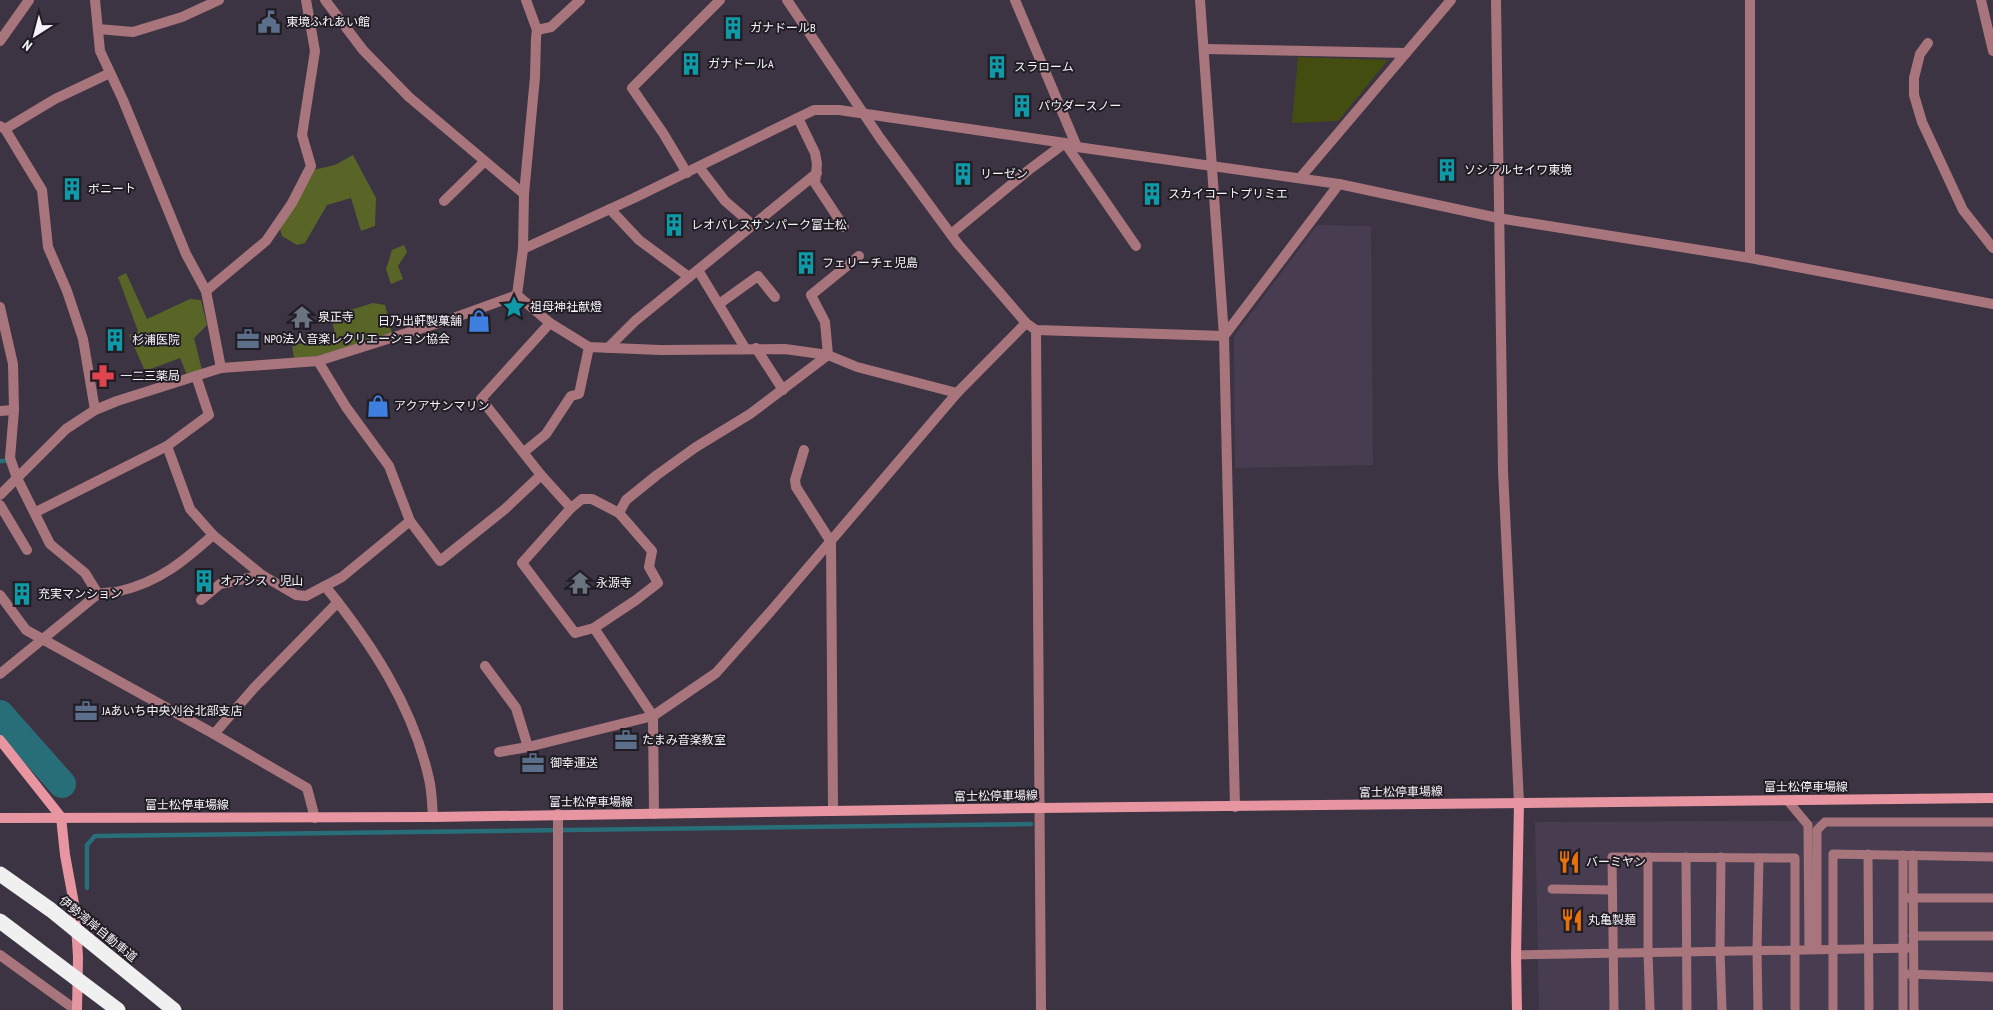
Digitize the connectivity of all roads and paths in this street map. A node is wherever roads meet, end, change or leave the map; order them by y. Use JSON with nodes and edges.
{"nodes":[{"id":1,"x":30,"y":0,"type":"edge"},
{"id":2,"x":95,"y":0,"type":"edge"},
{"id":3,"x":219,"y":0,"type":"edge"},
{"id":4,"x":306,"y":0,"type":"edge"},
{"id":5,"x":325,"y":0,"type":"edge"},
{"id":6,"x":526,"y":0,"type":"edge"},
{"id":7,"x":580,"y":0,"type":"edge"},
{"id":8,"x":720,"y":0,"type":"edge"},
{"id":9,"x":788,"y":0,"type":"edge"},
{"id":10,"x":1015,"y":0,"type":"edge"},
{"id":11,"x":1200,"y":0,"type":"edge"},
{"id":12,"x":1452,"y":0,"type":"edge"},
{"id":13,"x":1496,"y":0,"type":"edge"},
{"id":14,"x":1750,"y":0,"type":"edge"},
{"id":15,"x":1981,"y":0,"type":"edge"},
{"id":16,"x":98,"y":29,"type":"junction"},
{"id":17,"x":537,"y":30,"type":"junction"},
{"id":18,"x":0,"y":41,"type":"edge"},
{"id":19,"x":1928,"y":43,"type":"dead end"},
{"id":20,"x":1204,"y":49,"type":"junction"},
{"id":21,"x":1993,"y":51,"type":"edge"},
{"id":22,"x":1406,"y":53,"type":"junction"},
{"id":23,"x":110,"y":72,"type":"junction"},
{"id":24,"x":864,"y":115,"type":"junction"},
{"id":25,"x":798,"y":118,"type":"junction"},
{"id":26,"x":3,"y":128,"type":"edge"},
{"id":27,"x":1065,"y":144,"type":"junction"},
{"id":28,"x":1077,"y":147,"type":"junction"},
{"id":29,"x":484,"y":162,"type":"junction"},
{"id":30,"x":1211,"y":165,"type":"junction"},
{"id":31,"x":699,"y":167,"type":"junction"},
{"id":32,"x":687,"y":173,"type":"junction"},
{"id":33,"x":817,"y":173,"type":"junction"},
{"id":34,"x":1300,"y":178,"type":"junction"},
{"id":35,"x":1339,"y":184,"type":"junction"},
{"id":36,"x":524,"y":194,"type":"junction"},
{"id":37,"x":444,"y":201,"type":"dead end"},
{"id":38,"x":610,"y":209,"type":"junction"},
{"id":39,"x":1498,"y":218,"type":"junction"},
{"id":40,"x":752,"y":224,"type":"junction"},
{"id":41,"x":844,"y":227,"type":"dead end"},
{"id":42,"x":950,"y":234,"type":"junction"},
{"id":43,"x":1136,"y":246,"type":"dead end"},
{"id":44,"x":1993,"y":248,"type":"edge"},
{"id":45,"x":523,"y":249,"type":"junction"},
{"id":46,"x":859,"y":256,"type":"dead end"},
{"id":47,"x":1750,"y":258,"type":"junction"},
{"id":48,"x":698,"y":270,"type":"junction"},
{"id":49,"x":688,"y":277,"type":"junction"},
{"id":50,"x":206,"y":291,"type":"junction"},
{"id":51,"x":517,"y":295,"type":"junction"},
{"id":52,"x":775,"y":297,"type":"dead end"},
{"id":53,"x":719,"y":304,"type":"junction"},
{"id":54,"x":1993,"y":304,"type":"edge"},
{"id":55,"x":0,"y":307,"type":"edge"},
{"id":56,"x":550,"y":323,"type":"junction"},
{"id":57,"x":1026,"y":323,"type":"junction"},
{"id":58,"x":1036,"y":330,"type":"junction"},
{"id":59,"x":1224,"y":336,"type":"junction"},
{"id":60,"x":589,"y":347,"type":"junction"},
{"id":61,"x":608,"y":348,"type":"junction"},
{"id":62,"x":745,"y":348,"type":"junction"},
{"id":63,"x":756,"y":348,"type":"junction"},
{"id":64,"x":828,"y":355,"type":"junction"},
{"id":65,"x":318,"y":361,"type":"junction"},
{"id":66,"x":222,"y":368,"type":"junction"},
{"id":67,"x":196,"y":376,"type":"junction"},
{"id":68,"x":783,"y":390,"type":"junction"},
{"id":69,"x":957,"y":393,"type":"junction"},
{"id":70,"x":14,"y":410,"type":"junction"},
{"id":71,"x":95,"y":410,"type":"junction"},
{"id":72,"x":0,"y":411,"type":"edge"},
{"id":73,"x":167,"y":446,"type":"junction"},
{"id":74,"x":804,"y":450,"type":"dead end"},
{"id":75,"x":524,"y":452,"type":"junction"},
{"id":76,"x":541,"y":475,"type":"junction"},
{"id":77,"x":17,"y":478,"type":"junction"},
{"id":78,"x":0,"y":495,"type":"edge"},
{"id":79,"x":0,"y":505,"type":"edge"},
{"id":80,"x":571,"y":508,"type":"junction"},
{"id":81,"x":36,"y":512,"type":"junction"},
{"id":82,"x":619,"y":513,"type":"junction"},
{"id":83,"x":410,"y":521,"type":"junction"},
{"id":84,"x":213,"y":535,"type":"junction"},
{"id":85,"x":830,"y":542,"type":"junction"},
{"id":86,"x":27,"y":550,"type":"dead end"},
{"id":87,"x":262,"y":575,"type":"junction"},
{"id":88,"x":325,"y":586,"type":"junction"},
{"id":89,"x":98,"y":594,"type":"junction"},
{"id":90,"x":0,"y":595,"type":"edge"},
{"id":91,"x":201,"y":600,"type":"dead end"},
{"id":92,"x":338,"y":602,"type":"junction"},
{"id":93,"x":594,"y":628,"type":"junction"},
{"id":94,"x":42,"y":638,"type":"junction"},
{"id":95,"x":485,"y":666,"type":"dead end"},
{"id":96,"x":0,"y":674,"type":"edge"},
{"id":97,"x":653,"y":716,"type":"junction"},
{"id":98,"x":214,"y":734,"type":"junction"},
{"id":99,"x":0,"y":740,"type":"edge"},
{"id":100,"x":528,"y":747,"type":"junction"},
{"id":101,"x":498,"y":752,"type":"dead end"},
{"id":102,"x":1993,"y":798,"type":"edge"},
{"id":103,"x":1787,"y":800,"type":"junction"},
{"id":104,"x":1519,"y":803,"type":"junction"},
{"id":105,"x":1235,"y":807,"type":"junction"},
{"id":106,"x":1040,"y":808,"type":"junction"},
{"id":107,"x":833,"y":811,"type":"junction"},
{"id":108,"x":654,"y":814,"type":"junction"},
{"id":109,"x":61,"y":817,"type":"junction"},
{"id":110,"x":433,"y":817,"type":"junction"},
{"id":111,"x":558,"y":817,"type":"junction"},
{"id":112,"x":0,"y":818,"type":"edge"},
{"id":113,"x":315,"y":818,"type":"junction"},
{"id":114,"x":1993,"y":822,"type":"edge"},
{"id":115,"x":1868,"y":854,"type":"junction"},
{"id":116,"x":1903,"y":855,"type":"junction"},
{"id":117,"x":1913,"y":855,"type":"junction"},
{"id":118,"x":1648,"y":857,"type":"junction"},
{"id":119,"x":1686,"y":857,"type":"junction"},
{"id":120,"x":1721,"y":857,"type":"junction"},
{"id":121,"x":1993,"y":857,"type":"edge"},
{"id":122,"x":1759,"y":858,"type":"junction"},
{"id":123,"x":0,"y":874,"type":"edge"},
{"id":124,"x":1552,"y":889,"type":"dead end"},
{"id":125,"x":1612,"y":890,"type":"junction"},
{"id":126,"x":1902,"y":898,"type":"junction"},
{"id":127,"x":1913,"y":898,"type":"junction"},
{"id":128,"x":1993,"y":898,"type":"edge"},
{"id":129,"x":0,"y":921,"type":"edge"},
{"id":130,"x":1993,"y":936,"type":"edge"},
{"id":131,"x":1913,"y":942,"type":"junction"},
{"id":132,"x":1868,"y":946,"type":"junction"},
{"id":133,"x":1902,"y":946,"type":"junction"},
{"id":134,"x":1794,"y":947,"type":"junction"},
{"id":135,"x":1813,"y":947,"type":"junction"},
{"id":136,"x":1833,"y":947,"type":"junction"},
{"id":137,"x":1686,"y":948,"type":"junction"},
{"id":138,"x":1720,"y":948,"type":"junction"},
{"id":139,"x":1757,"y":948,"type":"junction"},
{"id":140,"x":1648,"y":949,"type":"junction"},
{"id":141,"x":1613,"y":950,"type":"junction"},
{"id":142,"x":1516,"y":953,"type":"junction"},
{"id":143,"x":0,"y":955,"type":"edge"},
{"id":144,"x":1903,"y":974,"type":"junction"},
{"id":145,"x":1914,"y":974,"type":"junction"},
{"id":146,"x":1993,"y":976,"type":"edge"},
{"id":147,"x":76,"y":1010,"type":"edge"},
{"id":148,"x":118,"y":1010,"type":"edge"},
{"id":149,"x":174,"y":1010,"type":"edge"},
{"id":150,"x":558,"y":1010,"type":"edge"},
{"id":151,"x":1040,"y":1010,"type":"edge"},
{"id":152,"x":1517,"y":1010,"type":"edge"},
{"id":153,"x":1614,"y":1010,"type":"edge"},
{"id":154,"x":1650,"y":1010,"type":"edge"},
{"id":155,"x":1687,"y":1010,"type":"edge"},
{"id":156,"x":1722,"y":1010,"type":"edge"},
{"id":157,"x":1758,"y":1010,"type":"edge"},
{"id":158,"x":1795,"y":1010,"type":"edge"},
{"id":159,"x":1833,"y":1010,"type":"edge"},
{"id":160,"x":1869,"y":1010,"type":"edge"},
{"id":161,"x":1903,"y":1010,"type":"edge"},
{"id":162,"x":1914,"y":1010,"type":"edge"}],
"edges":[{"from":1,"to":18,"type":"street"},
{"from":2,"to":16,"type":"street"},
{"from":3,"to":16,"type":"street"},
{"from":4,"to":50,"type":"street"},
{"from":5,"to":29,"type":"street"},
{"from":6,"to":17,"type":"street"},
{"from":7,"to":17,"type":"street"},
{"from":8,"to":32,"type":"street"},
{"from":9,"to":24,"type":"street"},
{"from":10,"to":28,"type":"street"},
{"from":11,"to":20,"type":"street"},
{"from":12,"to":22,"type":"street"},
{"from":13,"to":39,"type":"street"},
{"from":14,"to":47,"type":"street"},
{"from":15,"to":21,"type":"street"},
{"from":16,"to":23,"type":"street"},
{"from":17,"to":36,"type":"street"},
{"from":19,"to":44,"type":"street"},
{"from":20,"to":22,"type":"street"},
{"from":20,"to":30,"type":"street"},
{"from":22,"to":34,"type":"street"},
{"from":23,"to":26,"type":"street"},
{"from":23,"to":50,"type":"street"},
{"from":24,"to":25,"type":"street"},
{"from":24,"to":27,"type":"street"},
{"from":24,"to":42,"type":"street"},
{"from":25,"to":31,"type":"street"},
{"from":25,"to":33,"type":"street"},
{"from":26,"to":71,"type":"street"},
{"from":27,"to":28,"type":"street"},
{"from":27,"to":42,"type":"street"},
{"from":27,"to":43,"type":"street"},
{"from":28,"to":30,"type":"street"},
{"from":29,"to":36,"type":"street"},
{"from":29,"to":37,"type":"street"},
{"from":30,"to":34,"type":"street"},
{"from":30,"to":59,"type":"street"},
{"from":31,"to":32,"type":"street"},
{"from":31,"to":40,"type":"street"},
{"from":32,"to":38,"type":"street"},
{"from":33,"to":40,"type":"street"},
{"from":33,"to":41,"type":"street"},
{"from":34,"to":35,"type":"street"},
{"from":35,"to":39,"type":"street"},
{"from":35,"to":59,"type":"street"},
{"from":36,"to":45,"type":"street"},
{"from":38,"to":45,"type":"street"},
{"from":38,"to":49,"type":"street"},
{"from":39,"to":47,"type":"street"},
{"from":39,"to":104,"type":"street"},
{"from":40,"to":48,"type":"street"},
{"from":42,"to":57,"type":"street"},
{"from":45,"to":51,"type":"street"},
{"from":46,"to":64,"type":"street"},
{"from":47,"to":54,"type":"street"},
{"from":48,"to":49,"type":"street"},
{"from":48,"to":53,"type":"street"},
{"from":49,"to":61,"type":"street"},
{"from":50,"to":66,"type":"street"},
{"from":51,"to":56,"type":"street"},
{"from":51,"to":65,"type":"street"},
{"from":52,"to":53,"type":"street"},
{"from":53,"to":62,"type":"street"},
{"from":55,"to":70,"type":"street"},
{"from":56,"to":60,"type":"street"},
{"from":56,"to":75,"type":"street"},
{"from":57,"to":58,"type":"street"},
{"from":57,"to":69,"type":"street"},
{"from":58,"to":59,"type":"street"},
{"from":58,"to":106,"type":"street"},
{"from":59,"to":105,"type":"street"},
{"from":60,"to":61,"type":"street"},
{"from":60,"to":75,"type":"street"},
{"from":61,"to":62,"type":"street"},
{"from":62,"to":63,"type":"street"},
{"from":63,"to":64,"type":"street"},
{"from":63,"to":68,"type":"street"},
{"from":64,"to":68,"type":"street"},
{"from":64,"to":69,"type":"street"},
{"from":65,"to":66,"type":"street"},
{"from":65,"to":83,"type":"street"},
{"from":66,"to":67,"type":"street"},
{"from":67,"to":71,"type":"street"},
{"from":67,"to":73,"type":"street"},
{"from":68,"to":82,"type":"street"},
{"from":69,"to":85,"type":"street"},
{"from":70,"to":72,"type":"street"},
{"from":70,"to":77,"type":"street"},
{"from":71,"to":77,"type":"street"},
{"from":73,"to":81,"type":"street"},
{"from":73,"to":84,"type":"street"},
{"from":74,"to":85,"type":"street"},
{"from":75,"to":76,"type":"street"},
{"from":76,"to":80,"type":"street"},
{"from":76,"to":83,"type":"street"},
{"from":77,"to":78,"type":"street"},
{"from":77,"to":81,"type":"street"},
{"from":79,"to":86,"type":"street"},
{"from":80,"to":82,"type":"street"},
{"from":80,"to":93,"type":"street"},
{"from":81,"to":89,"type":"street"},
{"from":82,"to":93,"type":"street"},
{"from":83,"to":88,"type":"street"},
{"from":84,"to":87,"type":"street"},
{"from":84,"to":89,"type":"street"},
{"from":85,"to":97,"type":"street"},
{"from":85,"to":107,"type":"street"},
{"from":87,"to":88,"type":"street"},
{"from":87,"to":91,"type":"street"},
{"from":88,"to":92,"type":"street"},
{"from":89,"to":94,"type":"street"},
{"from":90,"to":94,"type":"street"},
{"from":92,"to":98,"type":"street"},
{"from":92,"to":110,"type":"street"},
{"from":93,"to":97,"type":"street"},
{"from":94,"to":96,"type":"street"},
{"from":94,"to":98,"type":"street"},
{"from":95,"to":100,"type":"street"},
{"from":97,"to":100,"type":"street"},
{"from":97,"to":108,"type":"street"},
{"from":98,"to":113,"type":"street"},
{"from":99,"to":109,"type":"main road"},
{"from":100,"to":101,"type":"street"},
{"from":102,"to":103,"type":"main road","name":"富士松停車場線"},
{"from":103,"to":104,"type":"main road","name":"富士松停車場線"},
{"from":103,"to":135,"type":"lane"},
{"from":104,"to":105,"type":"main road","name":"富士松停車場線"},
{"from":104,"to":142,"type":"main road"},
{"from":105,"to":106,"type":"main road","name":"富士松停車場線"},
{"from":106,"to":107,"type":"main road","name":"富士松停車場線"},
{"from":106,"to":151,"type":"street"},
{"from":107,"to":108,"type":"main road","name":"富士松停車場線"},
{"from":108,"to":111,"type":"main road","name":"富士松停車場線"},
{"from":109,"to":112,"type":"main road","name":"富士松停車場線"},
{"from":109,"to":113,"type":"main road","name":"富士松停車場線"},
{"from":109,"to":147,"type":"main road"},
{"from":110,"to":111,"type":"main road","name":"富士松停車場線"},
{"from":110,"to":113,"type":"main road","name":"富士松停車場線"},
{"from":111,"to":150,"type":"street"},
{"from":114,"to":135,"type":"lane"},
{"from":115,"to":116,"type":"lane"},
{"from":115,"to":132,"type":"lane"},
{"from":115,"to":136,"type":"lane"},
{"from":116,"to":117,"type":"lane"},
{"from":116,"to":126,"type":"lane"},
{"from":117,"to":121,"type":"lane"},
{"from":117,"to":127,"type":"lane"},
{"from":118,"to":119,"type":"lane"},
{"from":118,"to":125,"type":"lane"},
{"from":118,"to":140,"type":"lane"},
{"from":119,"to":120,"type":"lane"},
{"from":119,"to":137,"type":"lane"},
{"from":120,"to":122,"type":"lane"},
{"from":120,"to":138,"type":"lane"},
{"from":122,"to":134,"type":"lane"},
{"from":122,"to":139,"type":"lane"},
{"from":123,"to":149,"type":"highway","name":"伊勢湾岸自動車道","bridge":true},
{"from":124,"to":125,"type":"lane"},
{"from":125,"to":141,"type":"lane"},
{"from":126,"to":127,"type":"lane"},
{"from":126,"to":133,"type":"lane"},
{"from":127,"to":128,"type":"lane"},
{"from":127,"to":131,"type":"lane"},
{"from":129,"to":148,"type":"highway","bridge":true},
{"from":130,"to":131,"type":"lane"},
{"from":131,"to":133,"type":"lane"},
{"from":131,"to":145,"type":"lane"},
{"from":132,"to":133,"type":"lane"},
{"from":132,"to":136,"type":"lane"},
{"from":132,"to":160,"type":"lane"},
{"from":133,"to":144,"type":"lane"},
{"from":134,"to":135,"type":"lane"},
{"from":134,"to":139,"type":"lane"},
{"from":134,"to":158,"type":"lane"},
{"from":135,"to":136,"type":"lane"},
{"from":136,"to":159,"type":"lane"},
{"from":137,"to":138,"type":"lane"},
{"from":137,"to":140,"type":"lane"},
{"from":137,"to":155,"type":"lane"},
{"from":138,"to":139,"type":"lane"},
{"from":138,"to":156,"type":"lane"},
{"from":139,"to":157,"type":"lane"},
{"from":140,"to":141,"type":"lane"},
{"from":140,"to":154,"type":"lane"},
{"from":141,"to":142,"type":"lane"},
{"from":141,"to":153,"type":"lane"},
{"from":142,"to":152,"type":"main road"},
{"from":143,"to":147,"type":"street"},
{"from":144,"to":145,"type":"lane"},
{"from":144,"to":161,"type":"lane"},
{"from":145,"to":146,"type":"lane"},
{"from":145,"to":162,"type":"lane"}]}
